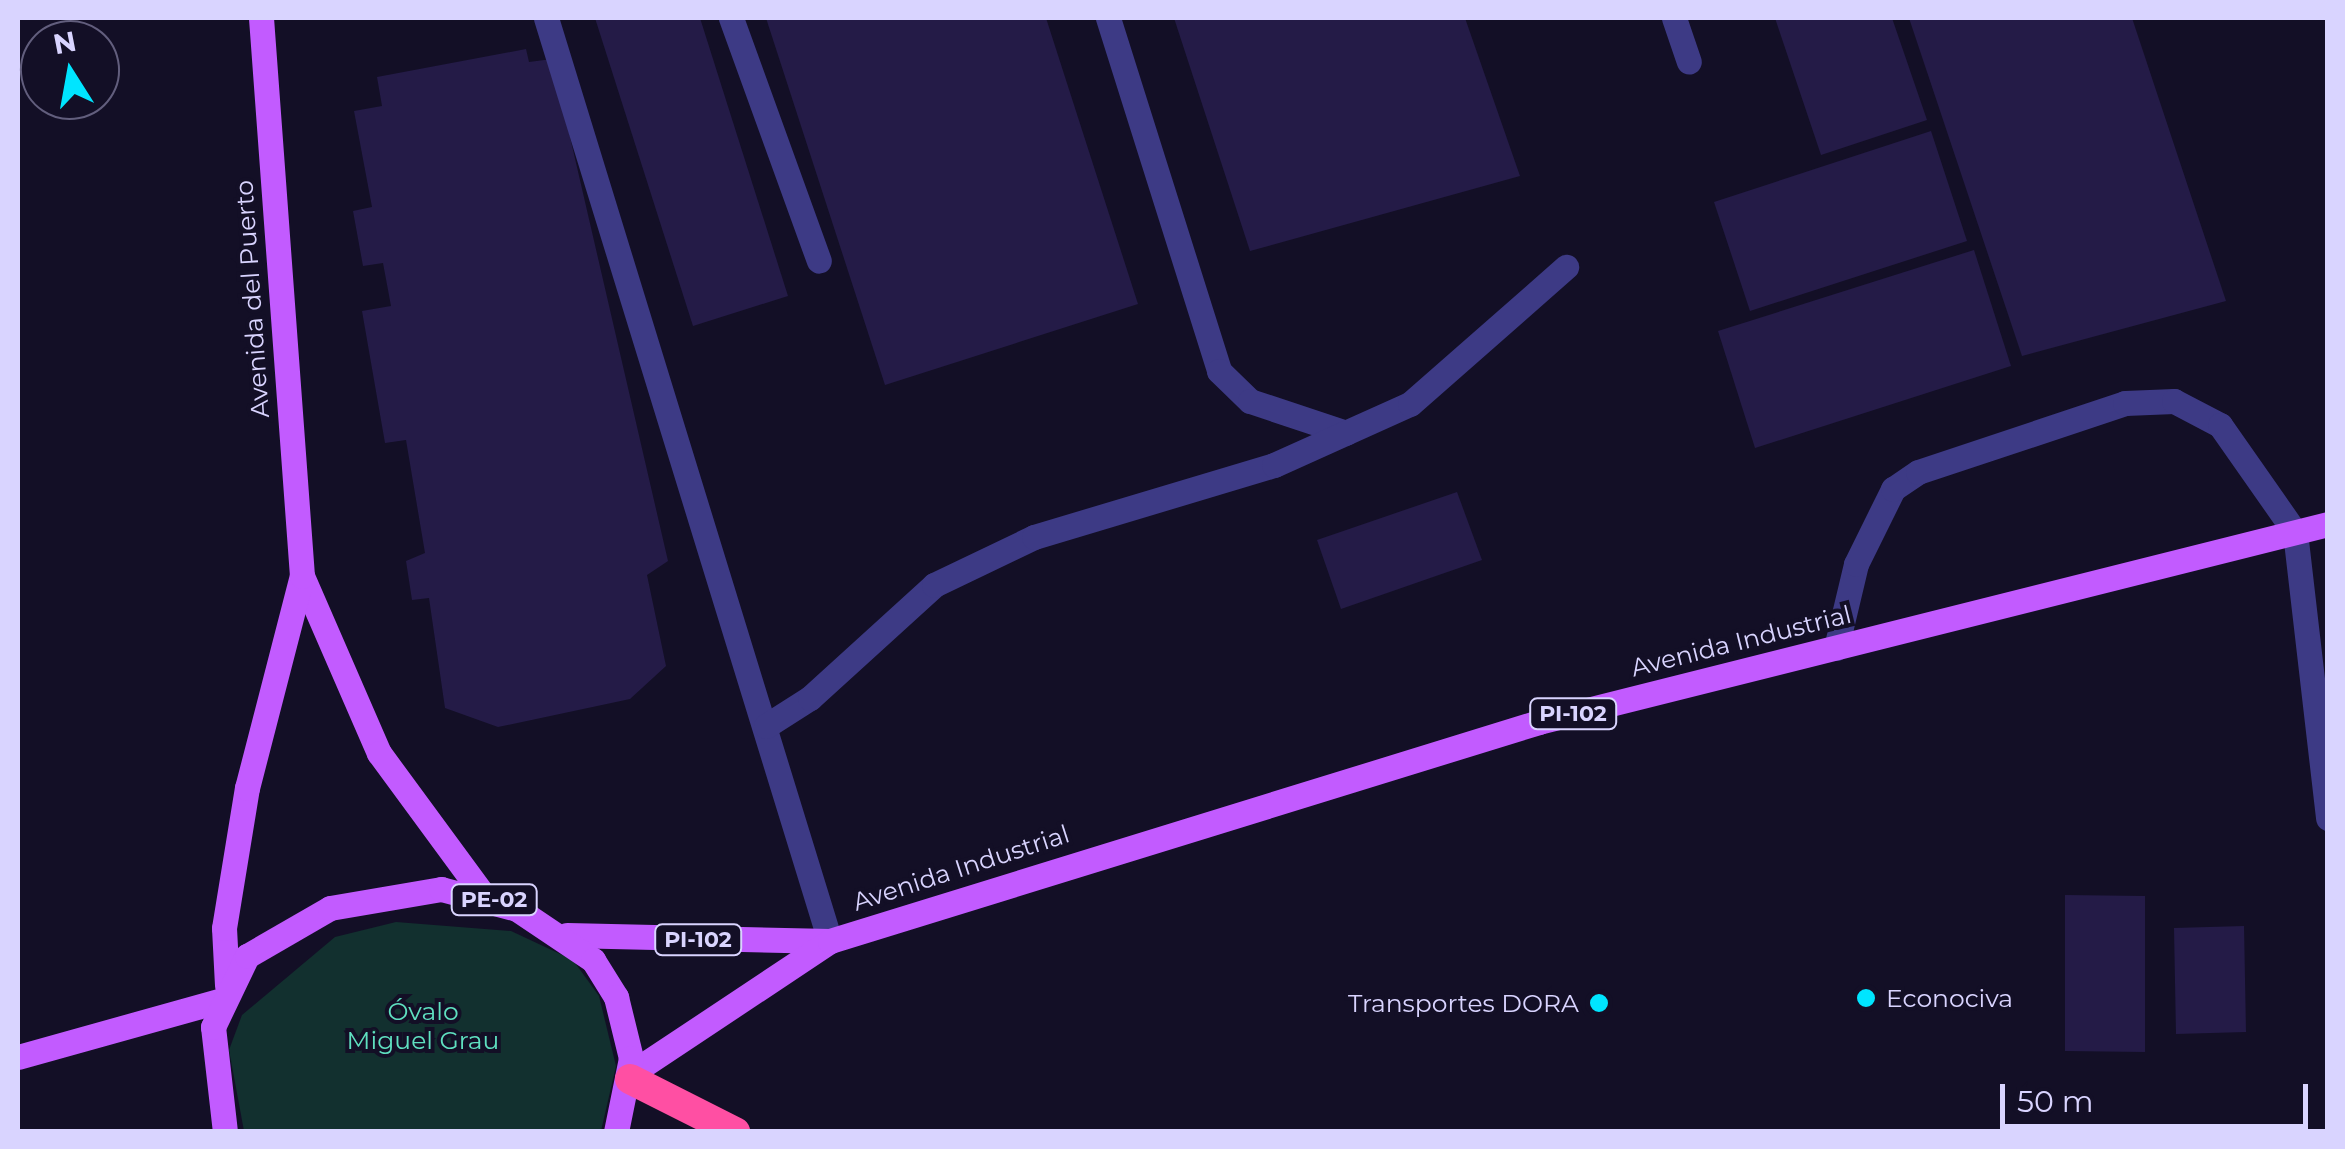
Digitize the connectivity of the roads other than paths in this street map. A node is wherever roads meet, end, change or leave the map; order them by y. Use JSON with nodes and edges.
{"nodes":[{"id":1,"x":261,"y":18,"type":"edge"},
{"id":2,"x":546,"y":18,"type":"edge"},
{"id":3,"x":731,"y":18,"type":"edge"},
{"id":4,"x":1108,"y":18,"type":"edge"},
{"id":5,"x":1674,"y":18,"type":"edge"},
{"id":6,"x":1689,"y":62,"type":"dead end"},
{"id":7,"x":818,"y":261,"type":"dead end"},
{"id":8,"x":1566,"y":267,"type":"dead end"},
{"id":9,"x":1346,"y":433,"type":"junction"},
{"id":10,"x":2328,"y":524,"type":"edge"},
{"id":11,"x":2295,"y":532,"type":"junction"},
{"id":12,"x":302,"y":576,"type":"junction"},
{"id":13,"x":1836,"y":648,"type":"junction"},
{"id":14,"x":766,"y":726,"type":"junction"},
{"id":15,"x":2328,"y":818,"type":"edge"},
{"id":16,"x":484,"y":896,"type":"junction"},
{"id":17,"x":566,"y":935,"type":"junction"},
{"id":18,"x":830,"y":942,"type":"junction"},
{"id":19,"x":223,"y":993,"type":"junction"},
{"id":20,"x":18,"y":1057,"type":"edge"},
{"id":21,"x":630,"y":1077,"type":"junction"},
{"id":22,"x":225,"y":1132,"type":"edge"},
{"id":23,"x":616,"y":1132,"type":"edge"},
{"id":24,"x":735,"y":1132,"type":"edge"}],
"edges":[{"from":1,"to":12,"type":"main road","name":"Avenida del Puerto","number":"PE-02"},
{"from":2,"to":14,"type":"street"},
{"from":3,"to":7,"type":"street"},
{"from":4,"to":9,"type":"street"},
{"from":5,"to":6,"type":"street"},
{"from":8,"to":9,"type":"street"},
{"from":9,"to":14,"type":"street"},
{"from":10,"to":11,"type":"main road","name":"Avenida Industrial","number":"PI-102"},
{"from":11,"to":13,"type":"main road","name":"Avenida Industrial","number":"PI-102"},
{"from":11,"to":13,"type":"street"},
{"from":11,"to":15,"type":"street"},
{"from":12,"to":16,"type":"main road","name":"Avenida del Puerto","number":"PE-02"},
{"from":12,"to":19,"type":"main road","name":"Avenida del Puerto","number":"PE-02"},
{"from":13,"to":18,"type":"main road","name":"Avenida Industrial","number":"PI-102"},
{"from":14,"to":18,"type":"street"},
{"from":16,"to":17,"type":"main road","number":"PE-02"},
{"from":16,"to":19,"type":"main road","number":"PE-02"},
{"from":17,"to":18,"type":"main road","name":"Avenida Industrial","number":"PI-102"},
{"from":17,"to":21,"type":"main road","number":"PE-02"},
{"from":18,"to":21,"type":"main road","name":"Avenida Industrial","number":"PI-102"},
{"from":19,"to":20,"type":"main road"},
{"from":19,"to":22,"type":"main road","number":"PE-02"},
{"from":21,"to":23,"type":"main road","number":"PE-02"},
{"from":21,"to":24,"type":"highway"}]}
